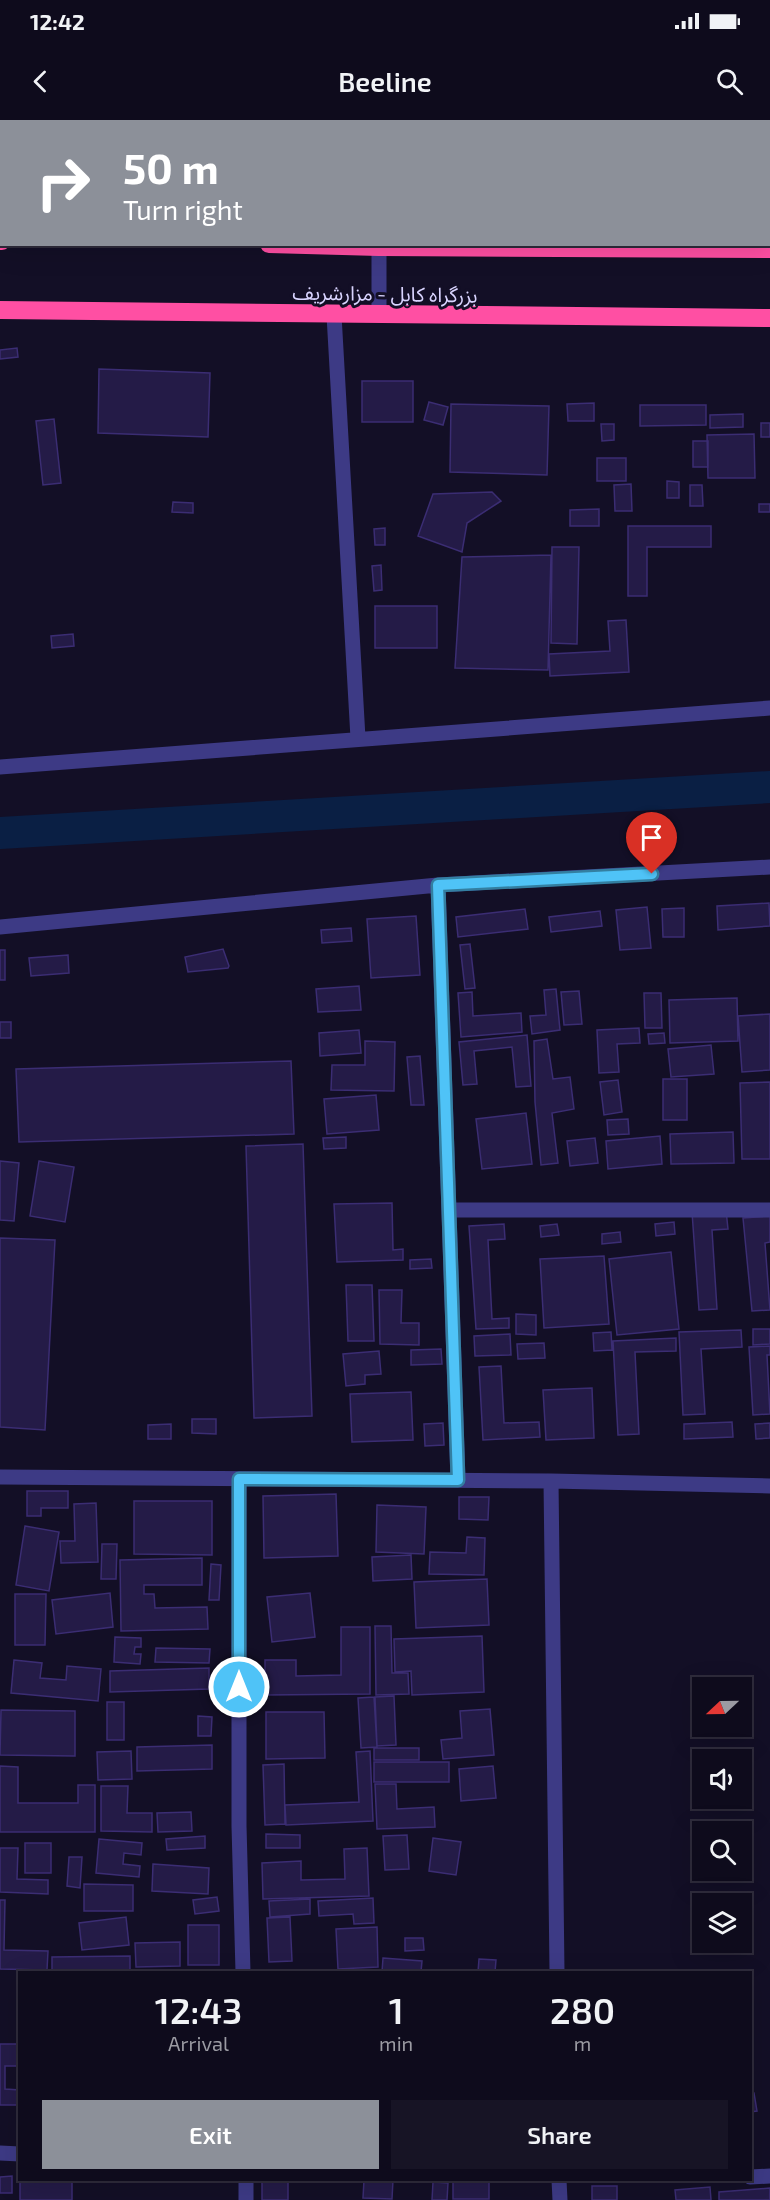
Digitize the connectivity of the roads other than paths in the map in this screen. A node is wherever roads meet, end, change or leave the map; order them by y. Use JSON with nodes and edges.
{"nodes":[{"id":1,"x":379,"y":246,"type":"edge"},
{"id":2,"x":711,"y":247,"type":"edge"},
{"id":3,"x":770,"y":249,"type":"edge"},
{"id":4,"x":0,"y":310,"type":"edge"},
{"id":5,"x":334,"y":315,"type":"junction"},
{"id":6,"x":379,"y":315,"type":"junction"},
{"id":7,"x":770,"y":318,"type":"edge"},
{"id":8,"x":770,"y":708,"type":"edge"},
{"id":9,"x":358,"y":738,"type":"junction"},
{"id":10,"x":0,"y":767,"type":"edge"},
{"id":11,"x":770,"y":867,"type":"edge"},
{"id":12,"x":438,"y":885,"type":"junction"},
{"id":13,"x":0,"y":927,"type":"edge"},
{"id":14,"x":449,"y":1210,"type":"junction"},
{"id":15,"x":770,"y":1210,"type":"edge"},
{"id":16,"x":0,"y":1477,"type":"edge"},
{"id":17,"x":239,"y":1479,"type":"junction"},
{"id":18,"x":458,"y":1480,"type":"junction"},
{"id":19,"x":551,"y":1481,"type":"junction"},
{"id":20,"x":770,"y":1486,"type":"edge"},
{"id":21,"x":243,"y":1971,"type":"edge"},
{"id":22,"x":557,"y":1971,"type":"edge"},
{"id":23,"x":0,"y":2153,"type":"edge"},
{"id":24,"x":18,"y":2154,"type":"edge"},
{"id":25,"x":770,"y":2176,"type":"edge"},
{"id":26,"x":752,"y":2177,"type":"edge"},
{"id":27,"x":246,"y":2181,"type":"edge"},
{"id":28,"x":560,"y":2181,"type":"edge"},
{"id":29,"x":246,"y":2200,"type":"edge"},
{"id":30,"x":560,"y":2200,"type":"edge"}],
"edges":[{"from":1,"to":2,"type":"highway"},
{"from":1,"to":6,"type":"street"},
{"from":2,"to":3,"type":"highway"},
{"from":4,"to":5,"type":"highway","name":"بزرگراه کابل - مزارشریف"},
{"from":5,"to":6,"type":"highway","name":"بزرگراه کابل - مزارشریف"},
{"from":5,"to":9,"type":"street"},
{"from":6,"to":7,"type":"highway","name":"بزرگراه کابل - مزارشریف"},
{"from":8,"to":9,"type":"street"},
{"from":9,"to":10,"type":"street"},
{"from":11,"to":12,"type":"street"},
{"from":12,"to":13,"type":"street"},
{"from":12,"to":14,"type":"street"},
{"from":14,"to":15,"type":"street"},
{"from":14,"to":18,"type":"street"},
{"from":16,"to":17,"type":"street"},
{"from":17,"to":18,"type":"street"},
{"from":17,"to":21,"type":"street"},
{"from":18,"to":19,"type":"street"},
{"from":19,"to":20,"type":"street"},
{"from":19,"to":22,"type":"street"},
{"from":23,"to":24,"type":"street"},
{"from":25,"to":26,"type":"street"},
{"from":27,"to":29,"type":"street"},
{"from":28,"to":30,"type":"street"}]}
